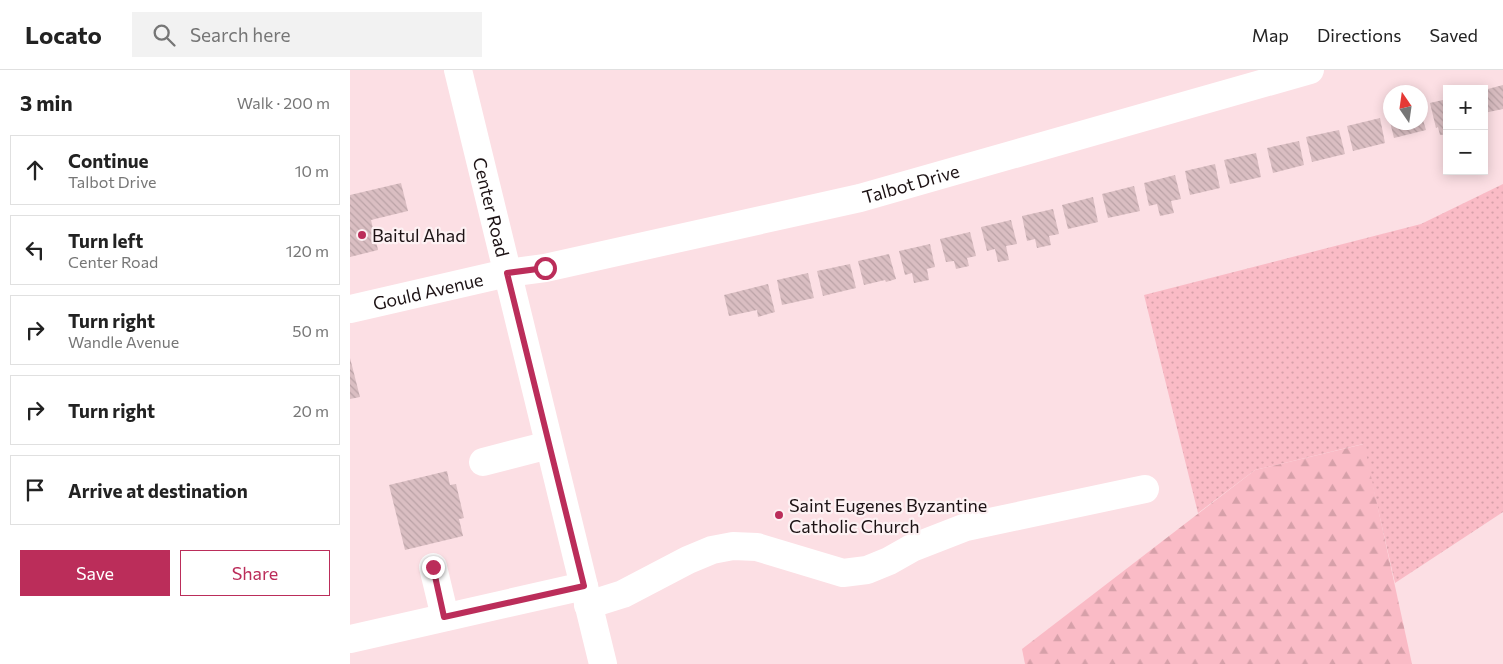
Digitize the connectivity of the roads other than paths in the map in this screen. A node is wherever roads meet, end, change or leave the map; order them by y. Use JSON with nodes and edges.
{"nodes":[{"id":1,"x":458,"y":70,"type":"edge"},
{"id":2,"x":1310,"y":70,"type":"edge"},
{"id":3,"x":507,"y":273,"type":"junction"},
{"id":4,"x":350,"y":309,"type":"edge"},
{"id":5,"x":549,"y":445,"type":"junction"},
{"id":6,"x":483,"y":462,"type":"dead end"},
{"id":7,"x":1145,"y":489,"type":"dead end"},
{"id":8,"x":433,"y":567,"type":"dead end"},
{"id":9,"x":586,"y":595,"type":"junction"},
{"id":10,"x":444,"y":617,"type":"junction"},
{"id":11,"x":350,"y":639,"type":"edge"},
{"id":12,"x":603,"y":664,"type":"edge"}],
"edges":[{"from":1,"to":3,"type":"street","name":"Center Road"},
{"from":2,"to":3,"type":"street","name":"Talbot Drive"},
{"from":3,"to":4,"type":"street","name":"Gould Avenue"},
{"from":3,"to":5,"type":"street","name":"Center Road"},
{"from":5,"to":6,"type":"street"},
{"from":5,"to":9,"type":"street","name":"Center Road"},
{"from":7,"to":9,"type":"street"},
{"from":8,"to":10,"type":"street"},
{"from":9,"to":10,"type":"street"},
{"from":9,"to":12,"type":"street","name":"Center Road"},
{"from":10,"to":11,"type":"street"}]}
